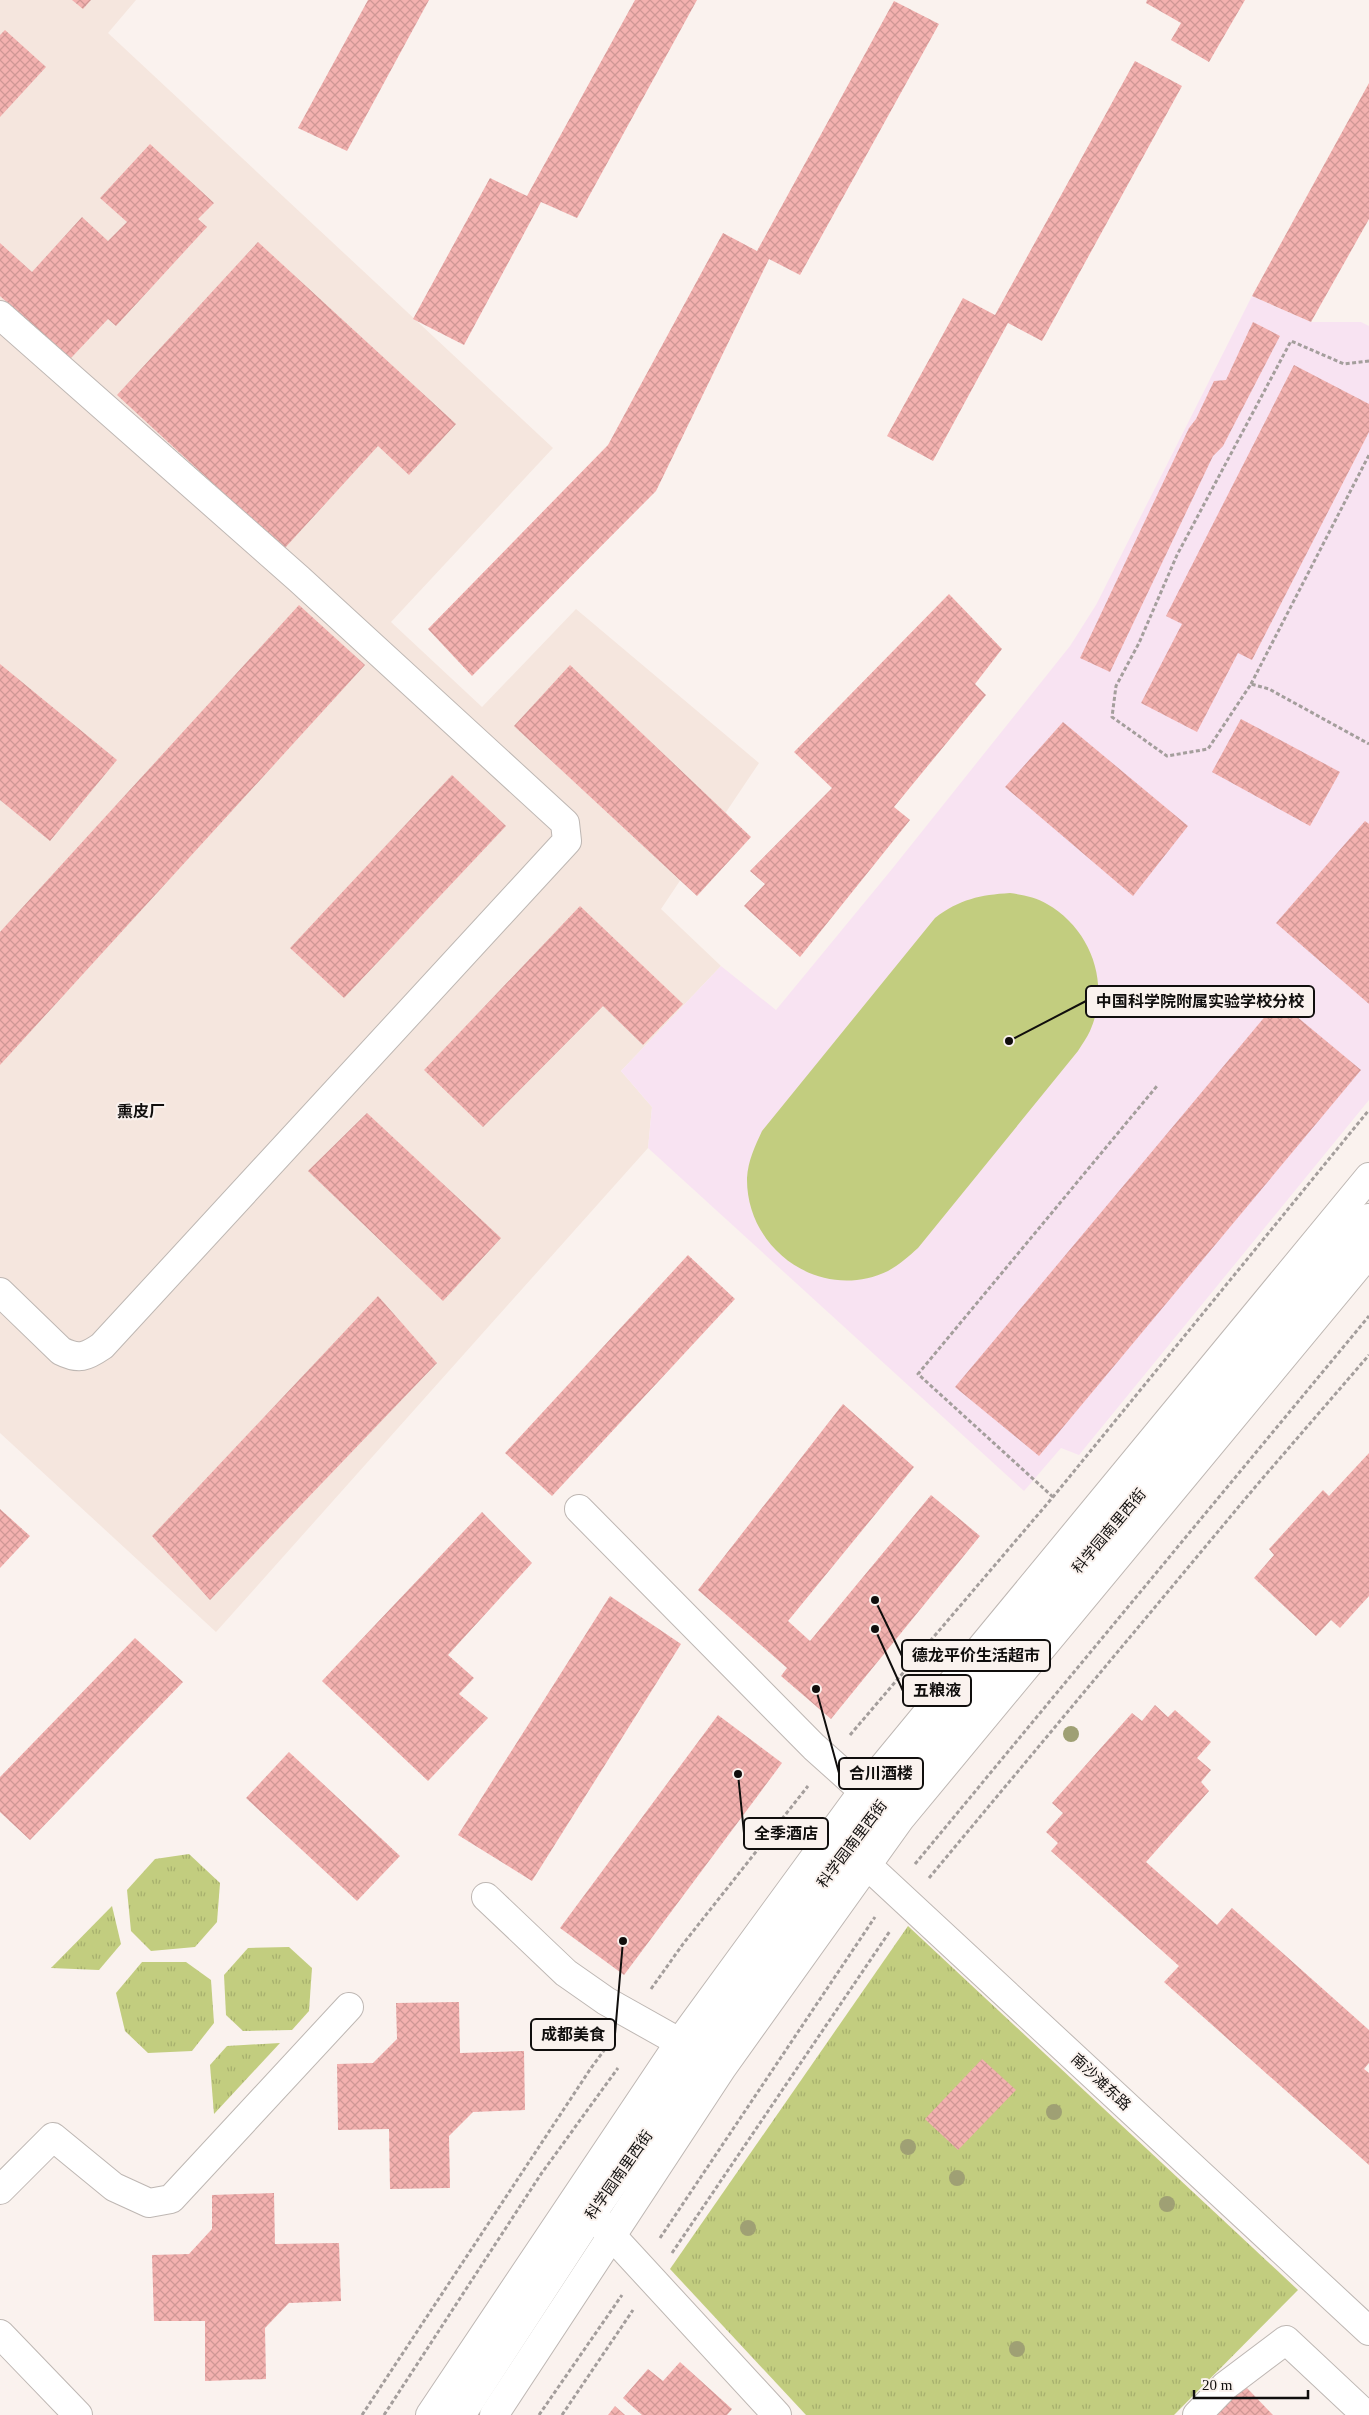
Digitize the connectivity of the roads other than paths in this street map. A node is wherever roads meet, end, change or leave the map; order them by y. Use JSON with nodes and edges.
{"nodes":[{"id":1,"x":0,"y":315,"type":"edge"},
{"id":2,"x":1369,"y":1177,"type":"edge"},
{"id":3,"x":1369,"y":1218,"type":"edge"},
{"id":4,"x":1369,"y":1252,"type":"edge"},
{"id":5,"x":0,"y":1292,"type":"edge"},
{"id":6,"x":579,"y":1509,"type":"dead end"},
{"id":7,"x":882,"y":1805,"type":"junction"},
{"id":8,"x":848,"y":1848,"type":"junction"},
{"id":9,"x":486,"y":1897,"type":"dead end"},
{"id":10,"x":350,"y":2007,"type":"dead end"},
{"id":11,"x":701,"y":2055,"type":"junction"},
{"id":12,"x":0,"y":2190,"type":"edge"},
{"id":13,"x":592,"y":2214,"type":"junction"},
{"id":14,"x":611,"y":2235,"type":"junction"},
{"id":15,"x":1369,"y":2331,"type":"edge"},
{"id":16,"x":0,"y":2334,"type":"edge"},
{"id":17,"x":78,"y":2415,"type":"edge"},
{"id":18,"x":430,"y":2415,"type":"edge"},
{"id":19,"x":461,"y":2415,"type":"edge"},
{"id":20,"x":494,"y":2415,"type":"edge"},
{"id":21,"x":777,"y":2415,"type":"edge"},
{"id":22,"x":1197,"y":2415,"type":"edge"},
{"id":23,"x":1366,"y":2415,"type":"edge"}],
"edges":[{"from":1,"to":5,"type":"street"},
{"from":2,"to":7,"type":"street"},
{"from":3,"to":7,"type":"street","name":"科学园南里西街"},
{"from":4,"to":7,"type":"street"},
{"from":6,"to":7,"type":"street"},
{"from":7,"to":8,"type":"street","name":"科学园南里西街"},
{"from":8,"to":11,"type":"street","name":"科学园南里西街"},
{"from":8,"to":15,"type":"street","name":"南沙滩东路"},
{"from":9,"to":11,"type":"street"},
{"from":10,"to":12,"type":"street"},
{"from":11,"to":13,"type":"street","name":"科学园南里西街"},
{"from":11,"to":14,"type":"street"},
{"from":11,"to":18,"type":"street"},
{"from":13,"to":14,"type":"street"},
{"from":13,"to":19,"type":"street","name":"科学园南里西街"},
{"from":14,"to":20,"type":"street"},
{"from":14,"to":21,"type":"street"},
{"from":16,"to":17,"type":"street"},
{"from":22,"to":23,"type":"street"}]}
